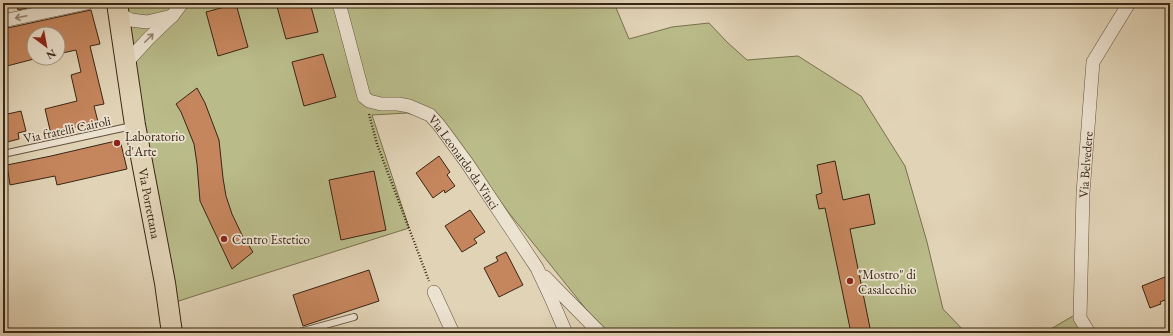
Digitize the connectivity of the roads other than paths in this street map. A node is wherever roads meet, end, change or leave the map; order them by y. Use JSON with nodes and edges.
{"nodes":[{"id":1,"x":87,"y":3,"type":"edge"},
{"id":2,"x":182,"y":3,"type":"edge"},
{"id":3,"x":339,"y":3,"type":"edge"},
{"id":4,"x":1129,"y":3,"type":"edge"},
{"id":5,"x":118,"y":9,"type":"edge"},
{"id":6,"x":173,"y":15,"type":"junction"},
{"id":7,"x":3,"y":21,"type":"edge"},
{"id":8,"x":126,"y":63,"type":"junction"},
{"id":9,"x":135,"y":125,"type":"junction"},
{"id":10,"x":3,"y":154,"type":"edge"},
{"id":11,"x":536,"y":268,"type":"junction"},
{"id":12,"x":434,"y":292,"type":"road end"},
{"id":13,"x":354,"y":317,"type":"dead end"},
{"id":14,"x":172,"y":333,"type":"edge"},
{"id":15,"x":296,"y":333,"type":"edge"},
{"id":16,"x":453,"y":333,"type":"edge"},
{"id":17,"x":566,"y":333,"type":"edge"},
{"id":18,"x":600,"y":333,"type":"edge"},
{"id":19,"x":1089,"y":333,"type":"edge"}],
"edges":[{"from":1,"to":7,"type":"street","one_way":true},
{"from":2,"to":6,"type":"street"},
{"from":3,"to":11,"type":"street","name":"Via Leonardo da Vinci"},
{"from":4,"to":19,"type":"street","name":"Via Belvedere"},
{"from":5,"to":6,"type":"street"},
{"from":5,"to":8,"type":"main road","name":"Via Porrettana"},
{"from":8,"to":6,"type":"street","one_way":true},
{"from":8,"to":9,"type":"main road","name":"Via Porrettana"},
{"from":9,"to":10,"type":"lane","name":"Via fratelli Cairoli"},
{"from":9,"to":14,"type":"main road","name":"Via Porrettana"},
{"from":11,"to":17,"type":"street","name":"Via Leonardo da Vinci"},
{"from":11,"to":18,"type":"street","name":"Via Leonardo da Vinci"},
{"from":12,"to":16,"type":"street"},
{"from":13,"to":15,"type":"lane"}]}
